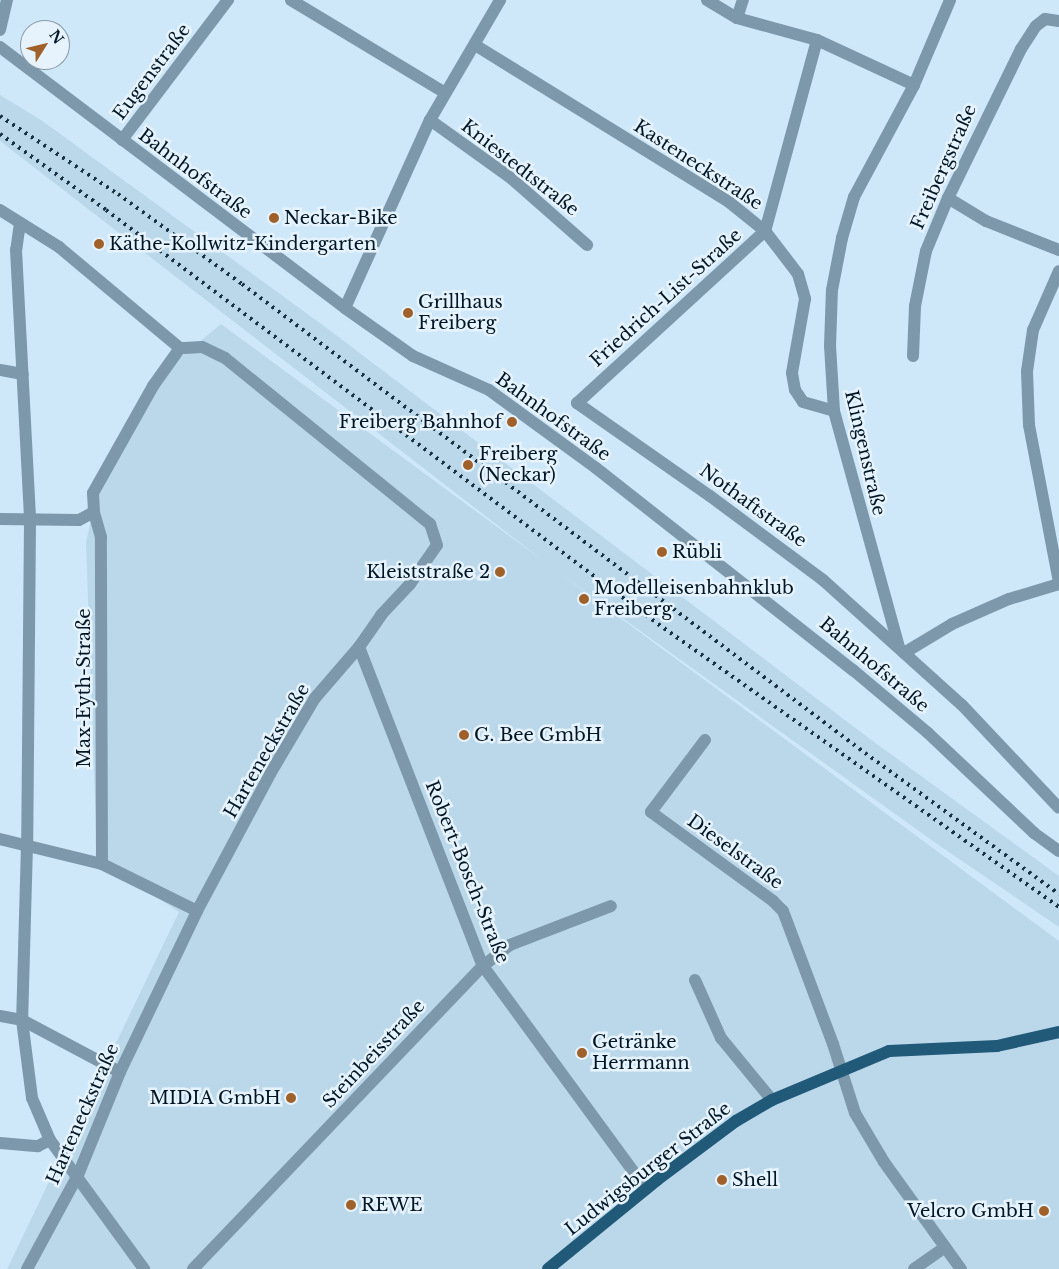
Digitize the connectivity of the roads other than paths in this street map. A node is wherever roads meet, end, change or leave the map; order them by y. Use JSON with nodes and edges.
{"nodes":[{"id":1,"x":6,"y":0,"type":"edge"},
{"id":2,"x":228,"y":0,"type":"edge"},
{"id":3,"x":291,"y":0,"type":"edge"},
{"id":4,"x":500,"y":0,"type":"edge"},
{"id":5,"x":707,"y":0,"type":"edge"},
{"id":6,"x":743,"y":0,"type":"edge"},
{"id":7,"x":950,"y":0,"type":"edge"},
{"id":8,"x":737,"y":18,"type":"junction"},
{"id":9,"x":1058,"y":21,"type":"edge"},
{"id":10,"x":0,"y":30,"type":"edge"},
{"id":11,"x":817,"y":40,"type":"junction"},
{"id":12,"x":474,"y":45,"type":"junction"},
{"id":13,"x":0,"y":47,"type":"edge"},
{"id":14,"x":914,"y":85,"type":"junction"},
{"id":15,"x":445,"y":93,"type":"junction"},
{"id":16,"x":430,"y":120,"type":"junction"},
{"id":17,"x":122,"y":140,"type":"junction"},
{"id":18,"x":948,"y":198,"type":"junction"},
{"id":19,"x":0,"y":210,"type":"edge"},
{"id":20,"x":20,"y":223,"type":"junction"},
{"id":21,"x":765,"y":231,"type":"junction"},
{"id":22,"x":587,"y":245,"type":"dead end"},
{"id":23,"x":1059,"y":250,"type":"edge"},
{"id":24,"x":1059,"y":271,"type":"edge"},
{"id":25,"x":344,"y":308,"type":"junction"},
{"id":26,"x":180,"y":348,"type":"junction"},
{"id":27,"x":913,"y":356,"type":"dead end"},
{"id":28,"x":0,"y":370,"type":"edge"},
{"id":29,"x":23,"y":374,"type":"junction"},
{"id":30,"x":577,"y":403,"type":"joint"},
{"id":31,"x":834,"y":410,"type":"junction"},
{"id":32,"x":94,"y":512,"type":"junction"},
{"id":33,"x":0,"y":518,"type":"edge"},
{"id":34,"x":30,"y":521,"type":"junction"},
{"id":35,"x":1059,"y":584,"type":"edge"},
{"id":36,"x":358,"y":647,"type":"junction"},
{"id":37,"x":902,"y":650,"type":"junction"},
{"id":38,"x":705,"y":740,"type":"dead end"},
{"id":39,"x":1059,"y":808,"type":"edge"},
{"id":40,"x":0,"y":839,"type":"edge"},
{"id":41,"x":27,"y":845,"type":"junction"},
{"id":42,"x":1058,"y":849,"type":"edge"},
{"id":43,"x":102,"y":864,"type":"junction"},
{"id":44,"x":611,"y":906,"type":"dead end"},
{"id":45,"x":197,"y":911,"type":"junction"},
{"id":46,"x":483,"y":966,"type":"junction"},
{"id":47,"x":695,"y":980,"type":"dead end"},
{"id":48,"x":0,"y":1016,"type":"edge"},
{"id":49,"x":22,"y":1020,"type":"junction"},
{"id":50,"x":1059,"y":1032,"type":"edge"},
{"id":51,"x":840,"y":1069,"type":"junction"},
{"id":52,"x":120,"y":1072,"type":"junction"},
{"id":53,"x":772,"y":1100,"type":"junction"},
{"id":54,"x":50,"y":1140,"type":"junction"},
{"id":55,"x":0,"y":1143,"type":"edge"},
{"id":56,"x":78,"y":1175,"type":"junction"},
{"id":57,"x":646,"y":1190,"type":"junction"},
{"id":58,"x":945,"y":1248,"type":"junction"},
{"id":59,"x":27,"y":1269,"type":"edge"},
{"id":60,"x":144,"y":1269,"type":"edge"},
{"id":61,"x":194,"y":1269,"type":"edge"},
{"id":62,"x":548,"y":1269,"type":"edge"},
{"id":63,"x":914,"y":1269,"type":"edge"},
{"id":64,"x":961,"y":1269,"type":"edge"}],
"edges":[{"from":1,"to":10,"type":"street"},
{"from":2,"to":17,"type":"street","name":"Eugenstraße"},
{"from":3,"to":15,"type":"street"},
{"from":4,"to":12,"type":"street"},
{"from":5,"to":8,"type":"street"},
{"from":6,"to":8,"type":"street"},
{"from":7,"to":14,"type":"street","name":"Klingenstraße"},
{"from":8,"to":11,"type":"street"},
{"from":9,"to":18,"type":"street","name":"Freibergstraße"},
{"from":11,"to":14,"type":"street"},
{"from":11,"to":21,"type":"street","name":"Friedrich-List-Straße"},
{"from":12,"to":15,"type":"street"},
{"from":12,"to":21,"type":"street","name":"Kasteneckstraße"},
{"from":13,"to":17,"type":"street","name":"Bahnhofstraße"},
{"from":14,"to":31,"type":"street","name":"Klingenstraße"},
{"from":15,"to":16,"type":"street"},
{"from":16,"to":22,"type":"street","name":"Kniestedtstraße"},
{"from":16,"to":25,"type":"street"},
{"from":17,"to":25,"type":"street","name":"Bahnhofstraße"},
{"from":18,"to":23,"type":"street"},
{"from":18,"to":27,"type":"street","name":"Freibergstraße"},
{"from":19,"to":20,"type":"street"},
{"from":20,"to":26,"type":"street"},
{"from":20,"to":29,"type":"street"},
{"from":21,"to":30,"type":"street","name":"Friedrich-List-Straße"},
{"from":21,"to":31,"type":"street","name":"Kasteneckstraße"},
{"from":24,"to":35,"type":"street"},
{"from":25,"to":42,"type":"street","name":"Bahnhofstraße"},
{"from":26,"to":32,"type":"street","name":"Max-Eyth-Straße"},
{"from":26,"to":36,"type":"street","name":"Harteneckstraße"},
{"from":28,"to":29,"type":"street"},
{"from":29,"to":34,"type":"street"},
{"from":30,"to":37,"type":"street","name":"Nothaftstraße"},
{"from":31,"to":37,"type":"street","name":"Klingenstraße"},
{"from":32,"to":34,"type":"street"},
{"from":32,"to":43,"type":"street","name":"Max-Eyth-Straße"},
{"from":33,"to":34,"type":"street"},
{"from":34,"to":41,"type":"street"},
{"from":35,"to":37,"type":"street"},
{"from":36,"to":45,"type":"street","name":"Harteneckstraße"},
{"from":36,"to":46,"type":"street","name":"Robert-Bosch-Straße"},
{"from":37,"to":39,"type":"street"},
{"from":38,"to":51,"type":"street","name":"Dieselstraße"},
{"from":40,"to":41,"type":"street"},
{"from":41,"to":43,"type":"street"},
{"from":41,"to":49,"type":"street"},
{"from":43,"to":45,"type":"street"},
{"from":44,"to":46,"type":"street","name":"Steinbeisstraße"},
{"from":45,"to":52,"type":"street","name":"Harteneckstraße"},
{"from":46,"to":57,"type":"street","name":"Robert-Bosch-Straße"},
{"from":46,"to":61,"type":"street","name":"Steinbeisstraße"},
{"from":47,"to":53,"type":"street"},
{"from":48,"to":49,"type":"street"},
{"from":49,"to":52,"type":"street"},
{"from":49,"to":54,"type":"street"},
{"from":50,"to":51,"type":"main road","name":"Ludwigsburger Straße"},
{"from":51,"to":53,"type":"main road","name":"Ludwigsburger Straße"},
{"from":51,"to":58,"type":"street"},
{"from":52,"to":56,"type":"street","name":"Harteneckstraße"},
{"from":53,"to":57,"type":"main road","name":"Ludwigsburger Straße"},
{"from":54,"to":55,"type":"street"},
{"from":54,"to":56,"type":"street"},
{"from":56,"to":59,"type":"street","name":"Harteneckstraße"},
{"from":56,"to":60,"type":"street"},
{"from":57,"to":62,"type":"main road","name":"Ludwigsburger Straße"},
{"from":58,"to":63,"type":"street"},
{"from":58,"to":64,"type":"street"}]}
